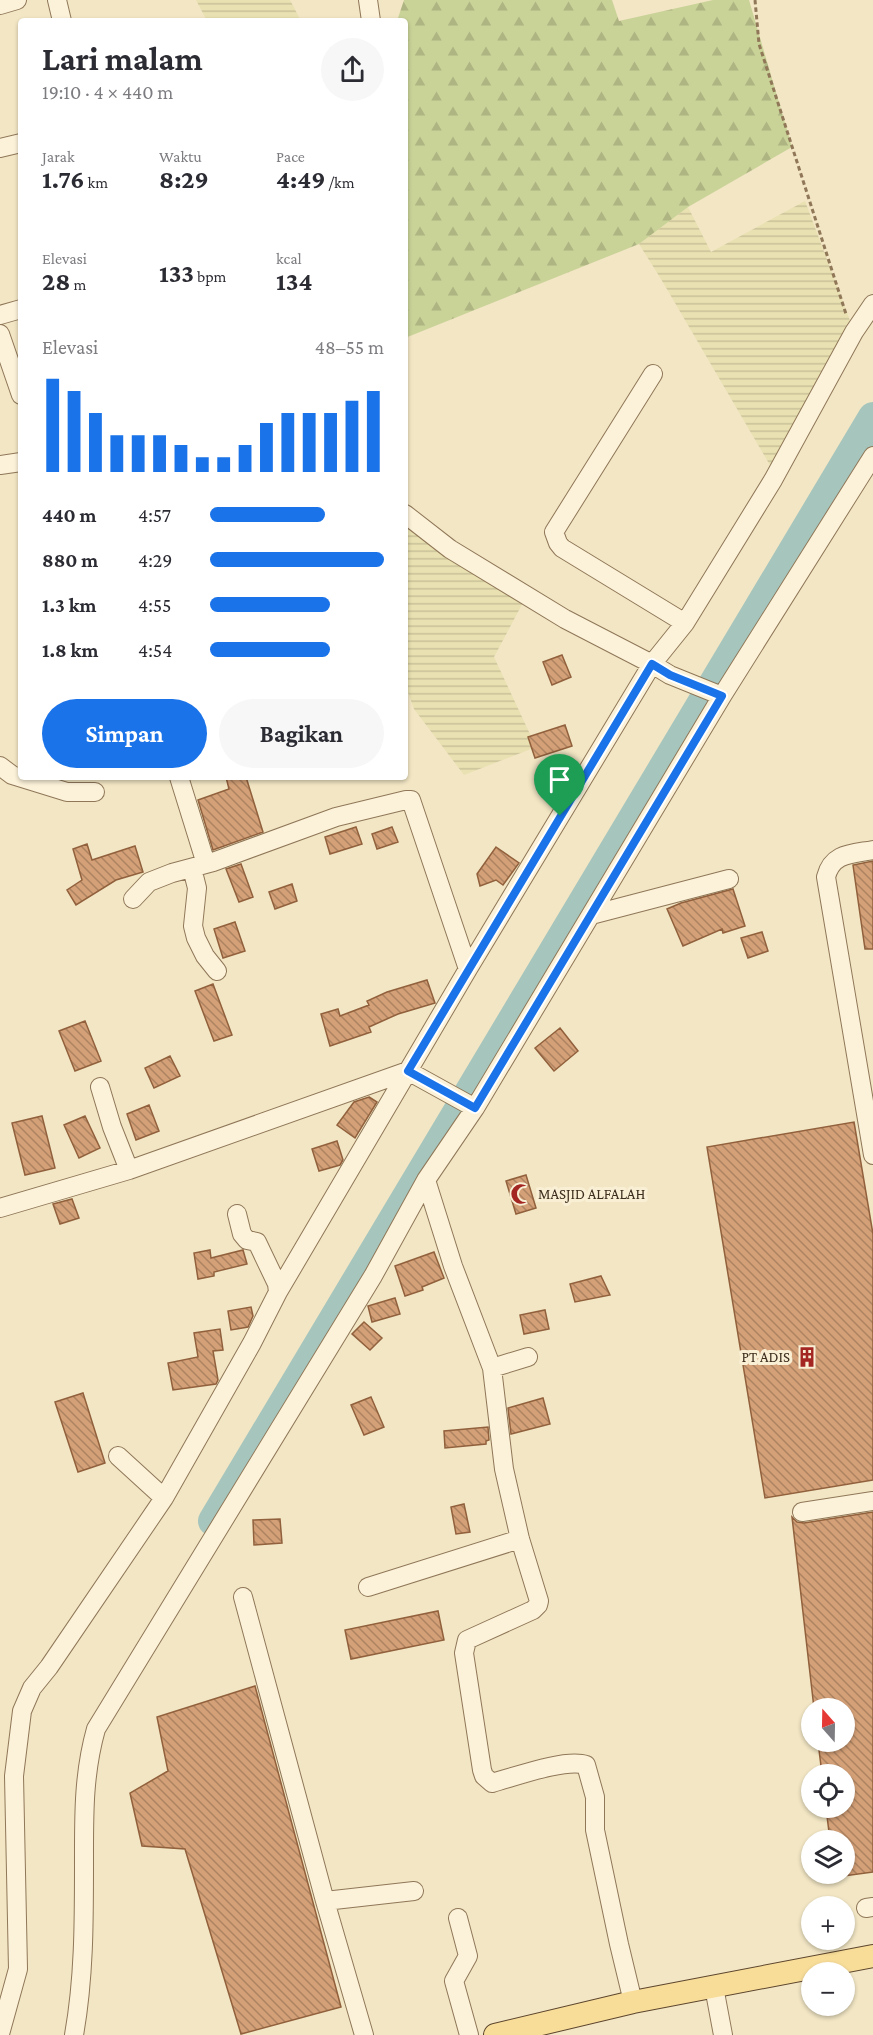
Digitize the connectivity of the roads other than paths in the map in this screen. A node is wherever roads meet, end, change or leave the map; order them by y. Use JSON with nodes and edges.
{"nodes":[{"id":1,"x":17,"y":0,"type":"edge"},
{"id":2,"x":57,"y":0,"type":"edge"},
{"id":3,"x":368,"y":0,"type":"edge"},
{"id":4,"x":0,"y":5,"type":"edge"},
{"id":5,"x":61,"y":18,"type":"edge"},
{"id":6,"x":371,"y":18,"type":"edge"},
{"id":7,"x":18,"y":144,"type":"edge"},
{"id":8,"x":0,"y":148,"type":"edge"},
{"id":9,"x":873,"y":304,"type":"edge"},
{"id":10,"x":18,"y":310,"type":"edge"},
{"id":11,"x":0,"y":315,"type":"edge"},
{"id":12,"x":0,"y":334,"type":"edge"},
{"id":13,"x":653,"y":374,"type":"dead end"},
{"id":14,"x":18,"y":386,"type":"edge"},
{"id":15,"x":873,"y":456,"type":"edge"},
{"id":16,"x":18,"y":462,"type":"edge"},
{"id":17,"x":0,"y":465,"type":"edge"},
{"id":18,"x":408,"y":516,"type":"edge"},
{"id":19,"x":685,"y":623,"type":"junction"},
{"id":20,"x":652,"y":664,"type":"junction"},
{"id":21,"x":720,"y":695,"type":"junction"},
{"id":22,"x":0,"y":766,"type":"edge"},
{"id":23,"x":18,"y":777,"type":"edge"},
{"id":24,"x":28,"y":780,"type":"edge"},
{"id":25,"x":180,"y":780,"type":"edge"},
{"id":26,"x":95,"y":792,"type":"dead end"},
{"id":27,"x":873,"y":850,"type":"edge"},
{"id":28,"x":199,"y":866,"type":"junction"},
{"id":29,"x":729,"y":879,"type":"dead end"},
{"id":30,"x":133,"y":899,"type":"dead end"},
{"id":31,"x":591,"y":915,"type":"junction"},
{"id":32,"x":468,"y":969,"type":"junction"},
{"id":33,"x":217,"y":971,"type":"dead end"},
{"id":34,"x":408,"y":1071,"type":"junction"},
{"id":35,"x":100,"y":1088,"type":"dead end"},
{"id":36,"x":470,"y":1106,"type":"junction"},
{"id":37,"x":873,"y":1155,"type":"edge"},
{"id":38,"x":129,"y":1170,"type":"junction"},
{"id":39,"x":426,"y":1180,"type":"junction"},
{"id":40,"x":0,"y":1208,"type":"edge"},
{"id":41,"x":237,"y":1214,"type":"dead end"},
{"id":42,"x":278,"y":1292,"type":"junction"},
{"id":43,"x":528,"y":1357,"type":"dead end"},
{"id":44,"x":492,"y":1368,"type":"junction"},
{"id":45,"x":118,"y":1456,"type":"dead end"},
{"id":46,"x":164,"y":1498,"type":"junction"},
{"id":47,"x":873,"y":1501,"type":"edge"},
{"id":48,"x":802,"y":1512,"type":"dead end"},
{"id":49,"x":520,"y":1539,"type":"junction"},
{"id":50,"x":368,"y":1587,"type":"dead end"},
{"id":51,"x":243,"y":1598,"type":"dead end"},
{"id":52,"x":414,"y":1891,"type":"dead end"},
{"id":53,"x":325,"y":1901,"type":"junction"},
{"id":54,"x":459,"y":1918,"type":"dead end"},
{"id":55,"x":873,"y":1956,"type":"edge"},
{"id":56,"x":714,"y":1987,"type":"junction"},
{"id":57,"x":633,"y":2002,"type":"junction"},
{"id":58,"x":0,"y":2034,"type":"edge"},
{"id":59,"x":506,"y":2034,"type":"edge"},
{"id":60,"x":74,"y":2035,"type":"edge"},
{"id":61,"x":364,"y":2035,"type":"edge"},
{"id":62,"x":469,"y":2035,"type":"edge"},
{"id":63,"x":723,"y":2035,"type":"edge"}],
"edges":[{"from":1,"to":4,"type":"street"},
{"from":2,"to":5,"type":"street"},
{"from":3,"to":6,"type":"street"},
{"from":7,"to":8,"type":"street"},
{"from":9,"to":19,"type":"street"},
{"from":10,"to":11,"type":"street"},
{"from":12,"to":14,"type":"street"},
{"from":13,"to":19,"type":"street"},
{"from":15,"to":21,"type":"street"},
{"from":16,"to":17,"type":"street"},
{"from":18,"to":20,"type":"street"},
{"from":19,"to":20,"type":"street"},
{"from":20,"to":21,"type":"street"},
{"from":20,"to":32,"type":"street"},
{"from":21,"to":31,"type":"street"},
{"from":22,"to":23,"type":"street"},
{"from":24,"to":26,"type":"street"},
{"from":25,"to":28,"type":"street"},
{"from":27,"to":37,"type":"street"},
{"from":28,"to":30,"type":"street"},
{"from":28,"to":32,"type":"street"},
{"from":28,"to":33,"type":"street"},
{"from":29,"to":31,"type":"street"},
{"from":31,"to":36,"type":"street"},
{"from":32,"to":34,"type":"street"},
{"from":34,"to":36,"type":"street"},
{"from":34,"to":38,"type":"street"},
{"from":34,"to":42,"type":"street"},
{"from":35,"to":38,"type":"street"},
{"from":36,"to":39,"type":"street"},
{"from":38,"to":40,"type":"street"},
{"from":39,"to":44,"type":"street"},
{"from":39,"to":60,"type":"street"},
{"from":41,"to":42,"type":"street"},
{"from":42,"to":46,"type":"street"},
{"from":43,"to":44,"type":"street"},
{"from":44,"to":49,"type":"street"},
{"from":45,"to":46,"type":"street"},
{"from":46,"to":58,"type":"street"},
{"from":47,"to":48,"type":"street"},
{"from":49,"to":50,"type":"street"},
{"from":49,"to":57,"type":"street"},
{"from":51,"to":53,"type":"street"},
{"from":52,"to":53,"type":"street"},
{"from":53,"to":61,"type":"street"},
{"from":54,"to":62,"type":"street"},
{"from":55,"to":56,"type":"main road"},
{"from":56,"to":57,"type":"main road"},
{"from":56,"to":63,"type":"street"},
{"from":57,"to":59,"type":"main road"}]}
